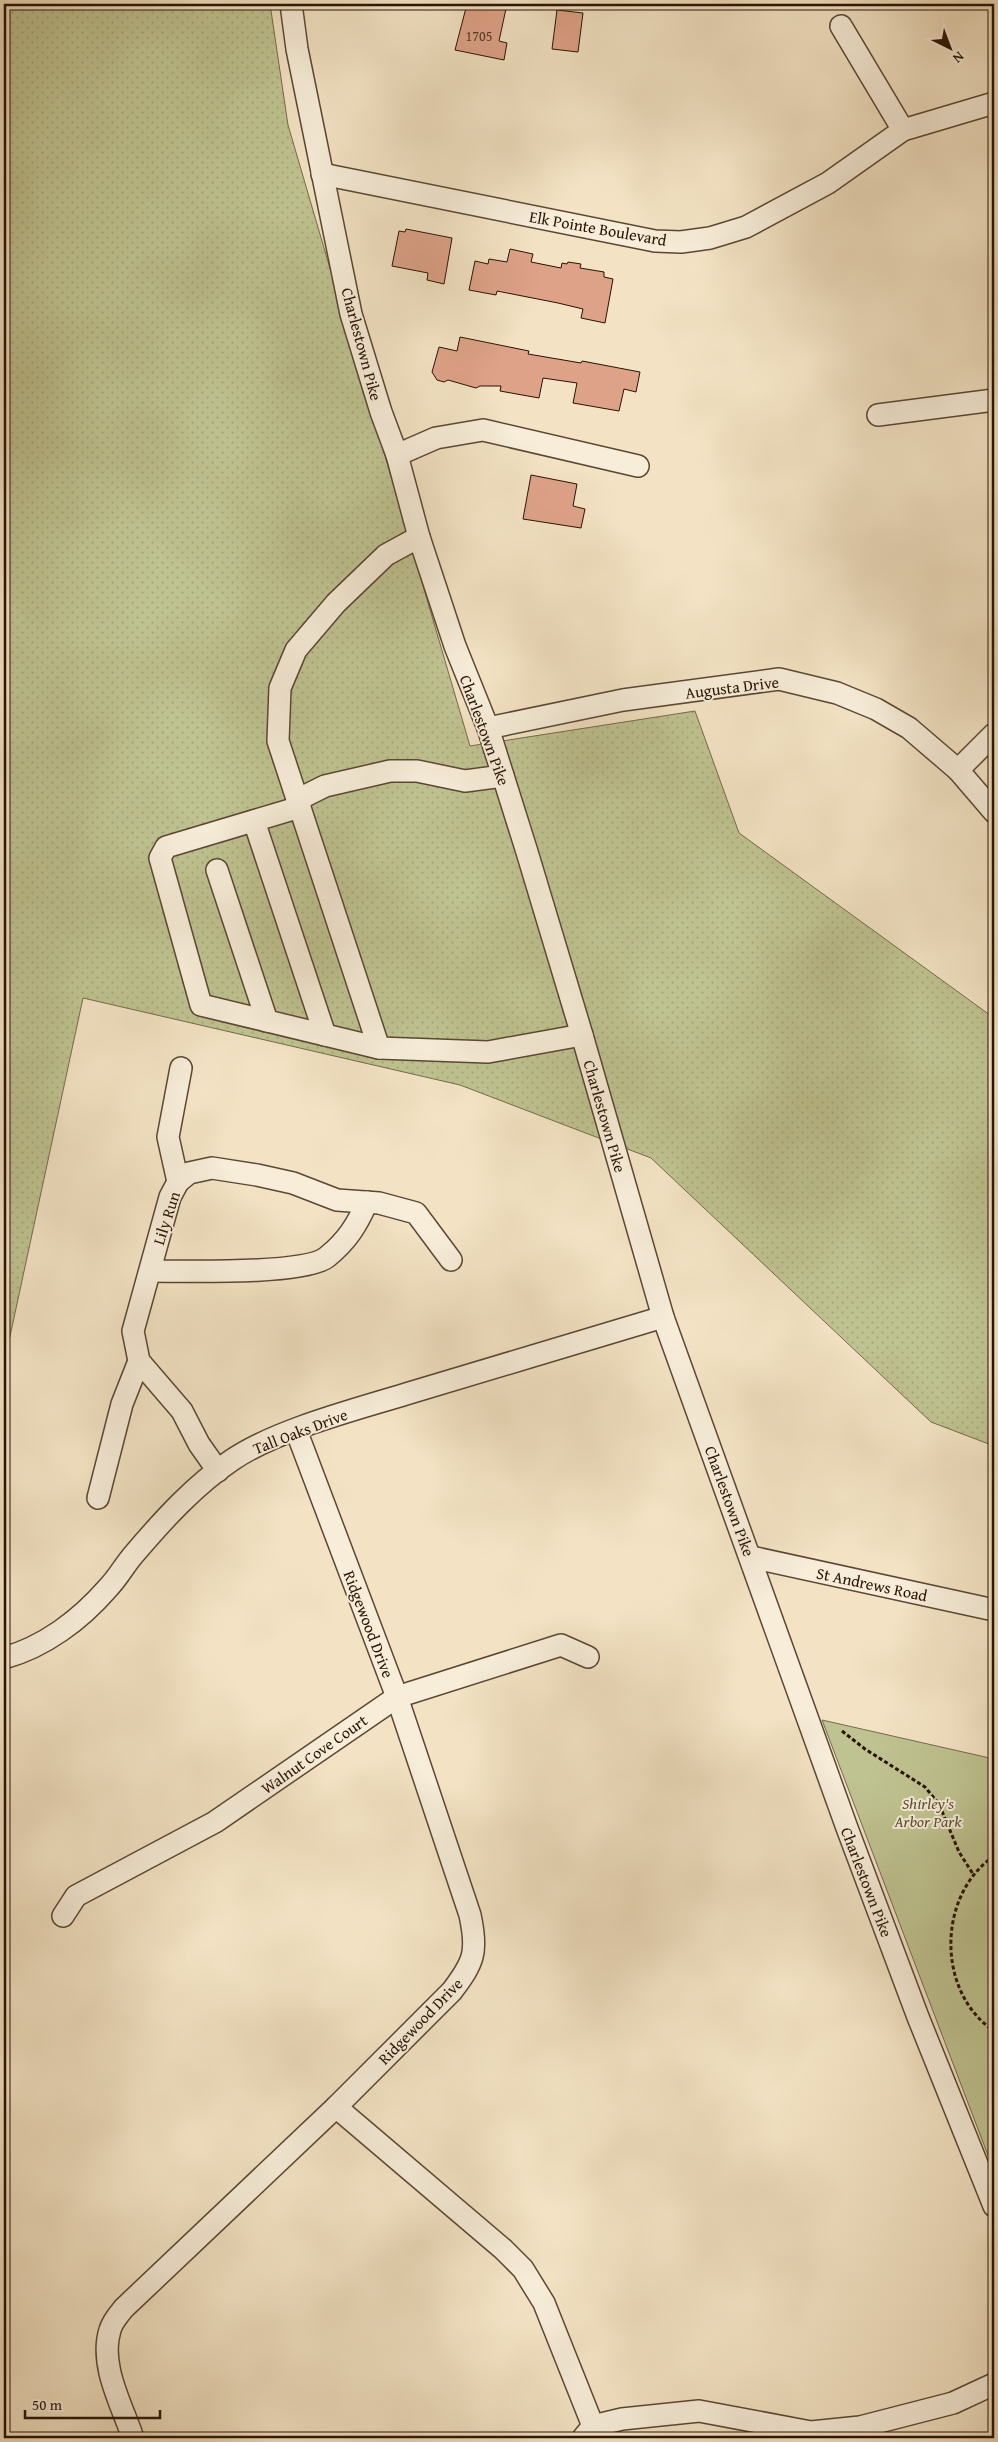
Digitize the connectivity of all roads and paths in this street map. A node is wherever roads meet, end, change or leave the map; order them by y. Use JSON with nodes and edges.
{"nodes":[{"id":1,"x":291,"y":4,"type":"edge"},
{"id":2,"x":841,"y":26,"type":"dead end"},
{"id":3,"x":994,"y":104,"type":"edge"},
{"id":4,"x":904,"y":130,"type":"junction"},
{"id":5,"x":322,"y":174,"type":"junction"},
{"id":6,"x":994,"y":400,"type":"edge"},
{"id":7,"x":878,"y":415,"type":"dead end"},
{"id":8,"x":397,"y":455,"type":"junction"},
{"id":9,"x":638,"y":466,"type":"dead end"},
{"id":10,"x":419,"y":537,"type":"junction"},
{"id":11,"x":488,"y":728,"type":"junction"},
{"id":12,"x":994,"y":734,"type":"edge"},
{"id":13,"x":958,"y":770,"type":"junction"},
{"id":14,"x":503,"y":776,"type":"junction"},
{"id":15,"x":298,"y":804,"type":"junction"},
{"id":16,"x":994,"y":812,"type":"edge"},
{"id":17,"x":254,"y":820,"type":"junction"},
{"id":18,"x":217,"y":870,"type":"dead end"},
{"id":19,"x":267,"y":1021,"type":"junction"},
{"id":20,"x":325,"y":1035,"type":"junction"},
{"id":21,"x":582,"y":1035,"type":"junction"},
{"id":22,"x":380,"y":1048,"type":"junction"},
{"id":23,"x":181,"y":1068,"type":"dead end"},
{"id":24,"x":178,"y":1182,"type":"junction"},
{"id":25,"x":367,"y":1202,"type":"junction"},
{"id":26,"x":451,"y":1260,"type":"dead end"},
{"id":27,"x":150,"y":1271,"type":"junction"},
{"id":28,"x":663,"y":1317,"type":"junction"},
{"id":29,"x":139,"y":1361,"type":"junction"},
{"id":30,"x":296,"y":1430,"type":"junction"},
{"id":31,"x":218,"y":1470,"type":"junction"},
{"id":32,"x":98,"y":1498,"type":"dead end"},
{"id":33,"x":751,"y":1557,"type":"junction"},
{"id":34,"x":994,"y":1610,"type":"edge"},
{"id":35,"x":588,"y":1657,"type":"dead end"},
{"id":36,"x":4,"y":1658,"type":"edge"},
{"id":37,"x":397,"y":1697,"type":"junction"},
{"id":38,"x":842,"y":1731,"type":"dead end"},
{"id":39,"x":994,"y":1856,"type":"edge"},
{"id":40,"x":973,"y":1874,"type":"junction"},
{"id":41,"x":63,"y":1916,"type":"dead end"},
{"id":42,"x":994,"y":2031,"type":"edge"},
{"id":43,"x":336,"y":2107,"type":"junction"},
{"id":44,"x":994,"y":2206,"type":"edge"},
{"id":45,"x":994,"y":2384,"type":"edge"},
{"id":46,"x":588,"y":2432,"type":"edge"},
{"id":47,"x":868,"y":2432,"type":"edge"},
{"id":48,"x":133,"y":2438,"type":"edge"}],
"edges":[{"from":1,"to":5,"type":"street","name":"Charlestown Pike"},
{"from":2,"to":4,"type":"street"},
{"from":3,"to":4,"type":"street","name":"Elk Pointe Boulevard"},
{"from":4,"to":5,"type":"street","name":"Elk Pointe Boulevard"},
{"from":5,"to":8,"type":"street","name":"Charlestown Pike"},
{"from":6,"to":7,"type":"street"},
{"from":8,"to":9,"type":"street"},
{"from":8,"to":10,"type":"street","name":"Charlestown Pike"},
{"from":10,"to":11,"type":"street","name":"Charlestown Pike"},
{"from":10,"to":15,"type":"street"},
{"from":11,"to":13,"type":"street","name":"Augusta Drive"},
{"from":11,"to":14,"type":"street","name":"Charlestown Pike"},
{"from":12,"to":13,"type":"street"},
{"from":13,"to":16,"type":"street","name":"Augusta Drive"},
{"from":14,"to":15,"type":"street"},
{"from":14,"to":21,"type":"street","name":"Charlestown Pike"},
{"from":15,"to":17,"type":"street"},
{"from":15,"to":22,"type":"street"},
{"from":17,"to":19,"type":"street"},
{"from":17,"to":20,"type":"street"},
{"from":18,"to":19,"type":"street"},
{"from":19,"to":20,"type":"street"},
{"from":20,"to":22,"type":"street"},
{"from":21,"to":22,"type":"street"},
{"from":21,"to":28,"type":"street","name":"Charlestown Pike"},
{"from":23,"to":24,"type":"street"},
{"from":24,"to":25,"type":"street","name":"Lily Run"},
{"from":24,"to":27,"type":"street","name":"Lily Run"},
{"from":25,"to":26,"type":"street","name":"Lily Run"},
{"from":25,"to":27,"type":"street"},
{"from":27,"to":29,"type":"street","name":"Lily Run"},
{"from":28,"to":30,"type":"street","name":"Tall Oaks Drive"},
{"from":28,"to":33,"type":"street","name":"Charlestown Pike"},
{"from":29,"to":31,"type":"street","name":"Lily Run"},
{"from":29,"to":32,"type":"street"},
{"from":30,"to":31,"type":"street","name":"Tall Oaks Drive"},
{"from":30,"to":37,"type":"street","name":"Ridgewood Drive"},
{"from":31,"to":36,"type":"street","name":"Tall Oaks Drive"},
{"from":33,"to":34,"type":"street","name":"St Andrews Road"},
{"from":33,"to":44,"type":"street","name":"Charlestown Pike"},
{"from":35,"to":37,"type":"street","name":"Walnut Cove Court"},
{"from":37,"to":41,"type":"street","name":"Walnut Cove Court"},
{"from":37,"to":43,"type":"street","name":"Ridgewood Drive"},
{"from":38,"to":40,"type":"path"},
{"from":39,"to":40,"type":"path"},
{"from":40,"to":42,"type":"path"},
{"from":43,"to":46,"type":"street"},
{"from":43,"to":48,"type":"street","name":"Ridgewood Drive"},
{"from":45,"to":47,"type":"street"},
{"from":46,"to":47,"type":"street"}]}
